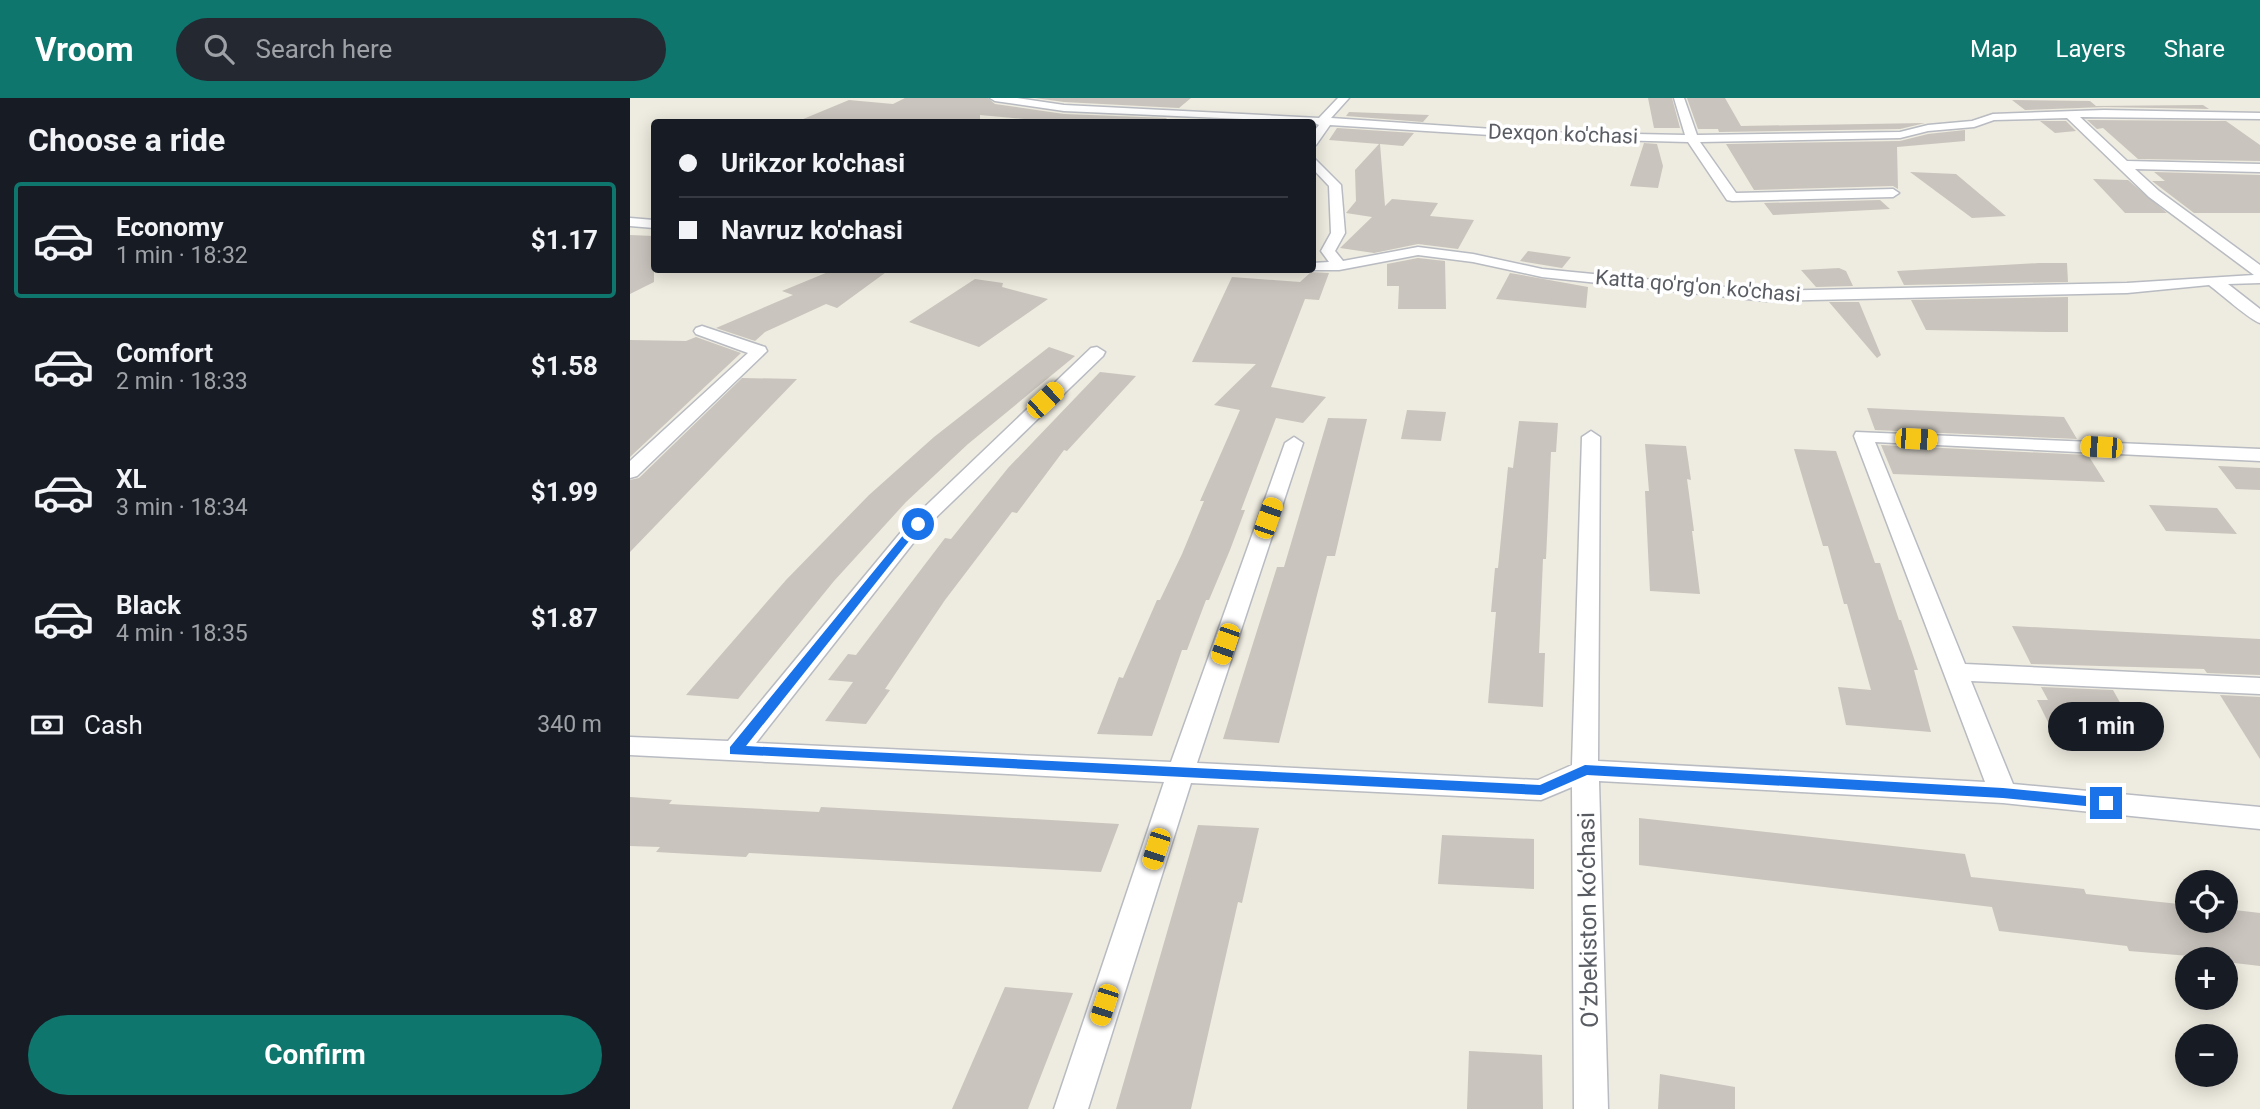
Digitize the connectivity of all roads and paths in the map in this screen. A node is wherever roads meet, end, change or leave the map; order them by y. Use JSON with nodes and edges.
{"nodes":[{"id":1,"x":995,"y":98,"type":"edge"},
{"id":2,"x":1082,"y":98,"type":"edge"},
{"id":3,"x":1344,"y":98,"type":"edge"},
{"id":4,"x":1679,"y":98,"type":"edge"},
{"id":5,"x":1063,"y":108,"type":"junction"},
{"id":6,"x":2061,"y":112,"type":"junction"},
{"id":7,"x":2260,"y":116,"type":"edge"},
{"id":8,"x":1046,"y":118,"type":"dead end"},
{"id":9,"x":1284,"y":119,"type":"edge"},
{"id":10,"x":1316,"y":121,"type":"edge"},
{"id":11,"x":1324,"y":121,"type":"junction"},
{"id":12,"x":1316,"y":136,"type":"edge"},
{"id":13,"x":1692,"y":139,"type":"junction"},
{"id":14,"x":1316,"y":164,"type":"edge"},
{"id":15,"x":2121,"y":165,"type":"junction"},
{"id":16,"x":2260,"y":168,"type":"edge"},
{"id":17,"x":1893,"y":193,"type":"dead end"},
{"id":18,"x":630,"y":222,"type":"edge"},
{"id":19,"x":651,"y":224,"type":"edge"},
{"id":20,"x":1339,"y":265,"type":"junction"},
{"id":21,"x":1316,"y":267,"type":"edge"},
{"id":22,"x":2260,"y":272,"type":"edge"},
{"id":23,"x":2260,"y":279,"type":"edge"},
{"id":24,"x":2212,"y":280,"type":"junction"},
{"id":25,"x":2260,"y":318,"type":"edge"},
{"id":26,"x":702,"y":331,"type":"dead end"},
{"id":27,"x":1097,"y":352,"type":"dead end"},
{"id":28,"x":1591,"y":437,"type":"dead end"},
{"id":29,"x":1294,"y":443,"type":"dead end"},
{"id":30,"x":2260,"y":455,"type":"edge"},
{"id":31,"x":630,"y":472,"type":"edge"},
{"id":32,"x":1955,"y":672,"type":"junction"},
{"id":33,"x":2260,"y":686,"type":"edge"},
{"id":34,"x":630,"y":746,"type":"edge"},
{"id":35,"x":735,"y":751,"type":"junction"},
{"id":36,"x":1585,"y":770,"type":"junction"},
{"id":37,"x":1181,"y":771,"type":"junction"},
{"id":38,"x":2003,"y":793,"type":"junction"},
{"id":39,"x":2260,"y":818,"type":"edge"},
{"id":40,"x":1070,"y":1109,"type":"edge"},
{"id":41,"x":1591,"y":1109,"type":"edge"}],
"edges":[{"from":1,"to":5,"type":"street","name":"Dexqon ko'chasi"},
{"from":2,"to":5,"type":"street"},
{"from":3,"to":11,"type":"street"},
{"from":4,"to":13,"type":"street"},
{"from":5,"to":8,"type":"street"},
{"from":5,"to":9,"type":"street","name":"Dexqon ko'chasi"},
{"from":6,"to":7,"type":"street","name":"Dexqon ko'chasi"},
{"from":6,"to":13,"type":"street","name":"Dexqon ko'chasi"},
{"from":6,"to":15,"type":"street"},
{"from":10,"to":11,"type":"street","name":"Dexqon ko'chasi"},
{"from":11,"to":12,"type":"street"},
{"from":11,"to":13,"type":"street","name":"Dexqon ko'chasi"},
{"from":13,"to":17,"type":"street"},
{"from":14,"to":20,"type":"street"},
{"from":15,"to":16,"type":"street"},
{"from":15,"to":22,"type":"street"},
{"from":18,"to":19,"type":"street"},
{"from":20,"to":21,"type":"street","name":"Katta qo'rg'on ko'chasi"},
{"from":20,"to":24,"type":"street","name":"Katta qo'rg'on ko'chasi"},
{"from":23,"to":24,"type":"street","name":"Katta qo'rg'on ko'chasi"},
{"from":24,"to":25,"type":"street"},
{"from":26,"to":31,"type":"street"},
{"from":27,"to":35,"type":"street"},
{"from":28,"to":36,"type":"street","name":"O‘zbekiston ko‘chasi"},
{"from":29,"to":37,"type":"street"},
{"from":30,"to":32,"type":"street"},
{"from":32,"to":33,"type":"street"},
{"from":32,"to":38,"type":"street"},
{"from":34,"to":35,"type":"street"},
{"from":35,"to":37,"type":"street"},
{"from":36,"to":37,"type":"street"},
{"from":36,"to":38,"type":"street"},
{"from":36,"to":41,"type":"street","name":"O‘zbekiston ko‘chasi"},
{"from":37,"to":40,"type":"street"},
{"from":38,"to":39,"type":"street"}]}
